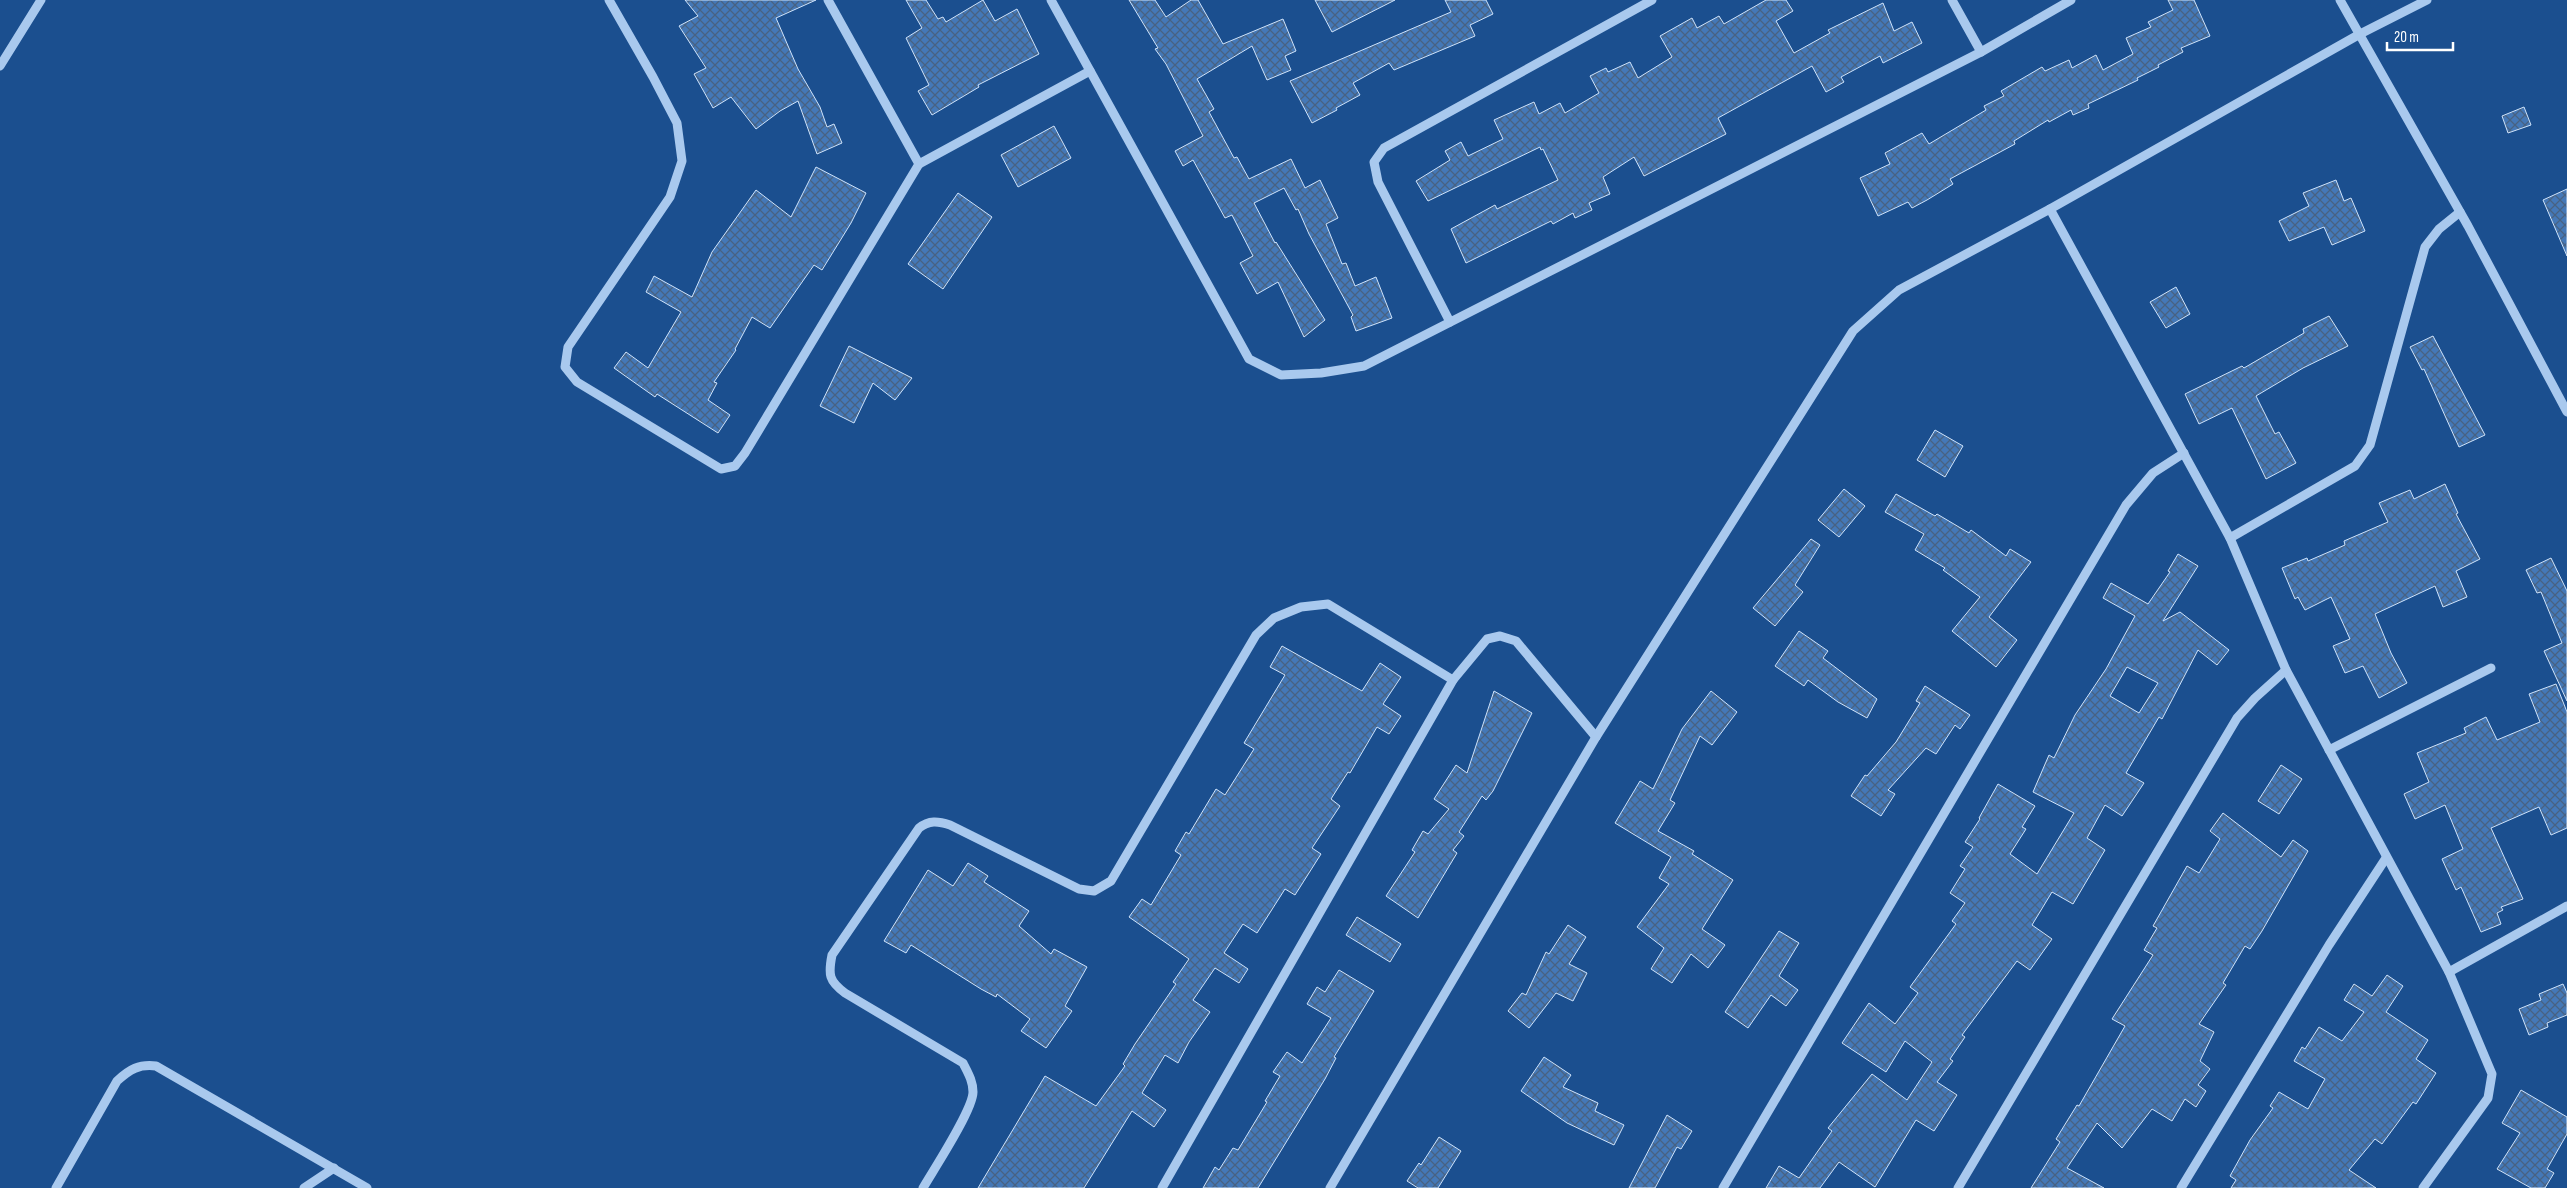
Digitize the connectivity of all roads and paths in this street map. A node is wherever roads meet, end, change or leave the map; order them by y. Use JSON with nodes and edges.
{"nodes":[{"id":1,"x":41,"y":0,"type":"edge"},
{"id":2,"x":609,"y":0,"type":"edge"},
{"id":3,"x":828,"y":0,"type":"edge"},
{"id":4,"x":1051,"y":0,"type":"edge"},
{"id":5,"x":1652,"y":0,"type":"edge"},
{"id":6,"x":1952,"y":0,"type":"edge"},
{"id":7,"x":2071,"y":0,"type":"edge"},
{"id":8,"x":2340,"y":0,"type":"edge"},
{"id":9,"x":2426,"y":0,"type":"edge"},
{"id":10,"x":2360,"y":34,"type":"junction"},
{"id":11,"x":1981,"y":52,"type":"junction"},
{"id":12,"x":0,"y":66,"type":"edge"},
{"id":13,"x":1090,"y":71,"type":"junction"},
{"id":14,"x":919,"y":164,"type":"junction"},
{"id":15,"x":2050,"y":209,"type":"junction"},
{"id":16,"x":2460,"y":212,"type":"junction"},
{"id":17,"x":1450,"y":322,"type":"junction"},
{"id":18,"x":2567,"y":412,"type":"edge"},
{"id":19,"x":2184,"y":453,"type":"junction"},
{"id":20,"x":2230,"y":538,"type":"junction"},
{"id":21,"x":2491,"y":668,"type":"dead end"},
{"id":22,"x":2286,"y":670,"type":"junction"},
{"id":23,"x":1453,"y":680,"type":"junction"},
{"id":24,"x":1596,"y":737,"type":"junction"},
{"id":25,"x":2329,"y":750,"type":"junction"},
{"id":26,"x":2386,"y":858,"type":"junction"},
{"id":27,"x":2567,"y":906,"type":"edge"},
{"id":28,"x":2449,"y":972,"type":"junction"},
{"id":29,"x":334,"y":1168,"type":"junction"},
{"id":30,"x":56,"y":1188,"type":"edge"},
{"id":31,"x":304,"y":1188,"type":"edge"},
{"id":32,"x":367,"y":1188,"type":"edge"},
{"id":33,"x":923,"y":1188,"type":"edge"},
{"id":34,"x":1162,"y":1188,"type":"edge"},
{"id":35,"x":1330,"y":1188,"type":"edge"},
{"id":36,"x":1723,"y":1188,"type":"edge"},
{"id":37,"x":1958,"y":1188,"type":"edge"},
{"id":38,"x":2181,"y":1188,"type":"edge"},
{"id":39,"x":2423,"y":1188,"type":"edge"}],
"edges":[{"from":1,"to":12,"type":"street"},
{"from":2,"to":14,"type":"street"},
{"from":3,"to":14,"type":"street"},
{"from":4,"to":13,"type":"street"},
{"from":5,"to":17,"type":"street"},
{"from":6,"to":11,"type":"street"},
{"from":7,"to":11,"type":"street"},
{"from":8,"to":10,"type":"street"},
{"from":9,"to":10,"type":"street"},
{"from":10,"to":15,"type":"street"},
{"from":10,"to":16,"type":"street"},
{"from":11,"to":17,"type":"street"},
{"from":13,"to":14,"type":"street"},
{"from":13,"to":17,"type":"street"},
{"from":15,"to":19,"type":"street"},
{"from":15,"to":24,"type":"street"},
{"from":16,"to":18,"type":"street"},
{"from":16,"to":20,"type":"street"},
{"from":19,"to":20,"type":"street"},
{"from":19,"to":36,"type":"street"},
{"from":20,"to":22,"type":"street"},
{"from":21,"to":25,"type":"street"},
{"from":22,"to":25,"type":"street"},
{"from":22,"to":37,"type":"street"},
{"from":23,"to":24,"type":"street"},
{"from":23,"to":33,"type":"street"},
{"from":23,"to":34,"type":"street"},
{"from":24,"to":35,"type":"street"},
{"from":25,"to":26,"type":"street"},
{"from":26,"to":28,"type":"street"},
{"from":26,"to":38,"type":"street"},
{"from":27,"to":28,"type":"street"},
{"from":28,"to":39,"type":"street"},
{"from":29,"to":30,"type":"street"},
{"from":29,"to":31,"type":"street"},
{"from":29,"to":32,"type":"street"}]}
